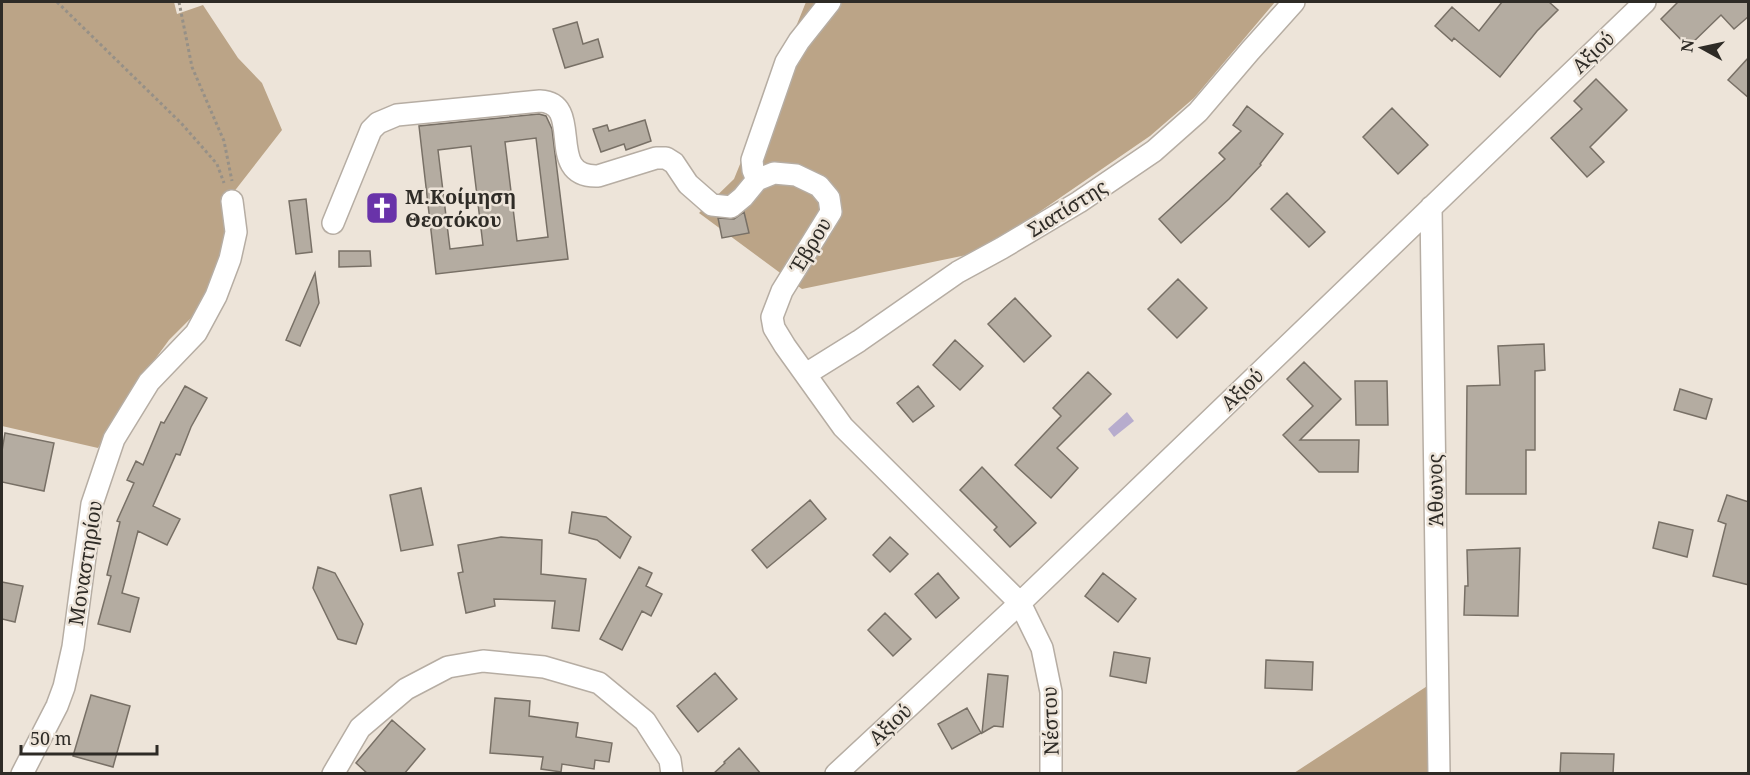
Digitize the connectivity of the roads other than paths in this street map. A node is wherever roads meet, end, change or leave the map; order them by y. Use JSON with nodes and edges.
{"nodes":[{"id":1,"x":830,"y":2,"type":"edge"},
{"id":2,"x":1294,"y":2,"type":"edge"},
{"id":3,"x":1645,"y":2,"type":"edge"},
{"id":4,"x":757,"y":180,"type":"junction"},
{"id":5,"x":232,"y":201,"type":"road end"},
{"id":6,"x":1431,"y":207,"type":"junction"},
{"id":7,"x":333,"y":223,"type":"dead end"},
{"id":8,"x":806,"y":374,"type":"junction"},
{"id":9,"x":1020,"y":603,"type":"junction"},
{"id":10,"x":22,"y":774,"type":"edge"},
{"id":11,"x":333,"y":774,"type":"edge"},
{"id":12,"x":672,"y":774,"type":"edge"},
{"id":13,"x":837,"y":774,"type":"edge"},
{"id":14,"x":1051,"y":774,"type":"edge"},
{"id":15,"x":1439,"y":774,"type":"edge"}],
"edges":[{"from":1,"to":4,"type":"street"},
{"from":2,"to":8,"type":"street","name":"Σιατίστης"},
{"from":3,"to":6,"type":"street","name":"Αξιού"},
{"from":4,"to":7,"type":"street"},
{"from":4,"to":8,"type":"street","name":"Έβρου"},
{"from":5,"to":10,"type":"street","name":"Μοναστηρίου"},
{"from":6,"to":9,"type":"street","name":"Αξιού"},
{"from":6,"to":15,"type":"street","name":"Άθωνος"},
{"from":8,"to":9,"type":"street","name":"Έβρου"},
{"from":9,"to":13,"type":"street","name":"Αξιού"},
{"from":9,"to":14,"type":"street","name":"Νέστου"},
{"from":11,"to":12,"type":"street"}]}
